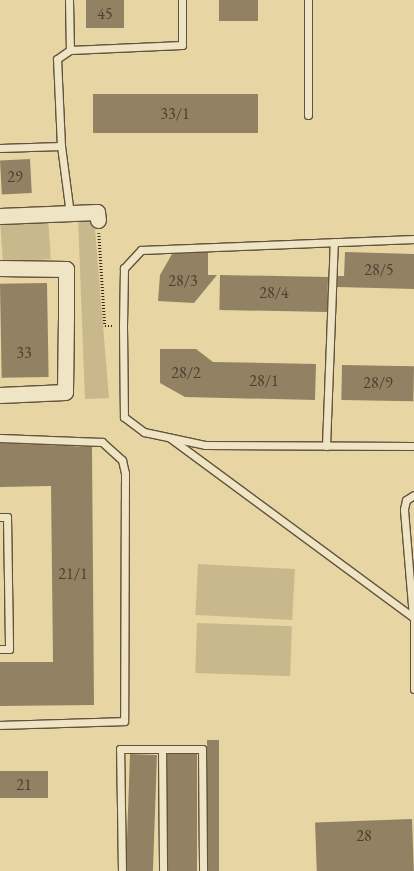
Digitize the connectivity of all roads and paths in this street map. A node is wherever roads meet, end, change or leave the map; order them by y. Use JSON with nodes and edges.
{"nodes":[{"id":1,"x":69,"y":0,"type":"edge"},
{"id":2,"x":182,"y":0,"type":"edge"},
{"id":3,"x":308,"y":0,"type":"edge"},
{"id":4,"x":70,"y":50,"type":"junction"},
{"id":5,"x":308,"y":115,"type":"dead end"},
{"id":6,"x":61,"y":146,"type":"junction"},
{"id":7,"x":0,"y":148,"type":"edge"},
{"id":8,"x":70,"y":215,"type":"junction"},
{"id":9,"x":0,"y":216,"type":"edge"},
{"id":10,"x":98,"y":220,"type":"joint"},
{"id":11,"x":414,"y":239,"type":"edge"},
{"id":12,"x":334,"y":242,"type":"junction"},
{"id":13,"x":0,"y":268,"type":"edge"},
{"id":14,"x":123,"y":326,"type":"junction"},
{"id":15,"x":0,"y":396,"type":"edge"},
{"id":16,"x":168,"y":436,"type":"junction"},
{"id":17,"x":0,"y":438,"type":"edge"},
{"id":18,"x":326,"y":446,"type":"junction"},
{"id":19,"x":414,"y":446,"type":"edge"},
{"id":20,"x":414,"y":495,"type":"edge"},
{"id":21,"x":0,"y":517,"type":"edge"},
{"id":22,"x":413,"y":617,"type":"edge"},
{"id":23,"x":0,"y":649,"type":"edge"},
{"id":24,"x":414,"y":689,"type":"edge"},
{"id":25,"x":0,"y":724,"type":"edge"},
{"id":26,"x":162,"y":749,"type":"junction"},
{"id":27,"x":122,"y":871,"type":"edge"},
{"id":28,"x":163,"y":871,"type":"edge"},
{"id":29,"x":203,"y":871,"type":"edge"}],
"edges":[{"from":1,"to":4,"type":"lane"},
{"from":2,"to":4,"type":"lane"},
{"from":3,"to":5,"type":"lane"},
{"from":4,"to":6,"type":"lane"},
{"from":6,"to":7,"type":"lane"},
{"from":6,"to":8,"type":"lane"},
{"from":8,"to":9,"type":"street"},
{"from":8,"to":10,"type":"street"},
{"from":10,"to":14,"type":"path"},
{"from":11,"to":12,"type":"lane"},
{"from":12,"to":14,"type":"lane"},
{"from":12,"to":18,"type":"lane"},
{"from":13,"to":15,"type":"street"},
{"from":14,"to":16,"type":"lane"},
{"from":16,"to":18,"type":"lane"},
{"from":16,"to":22,"type":"lane"},
{"from":17,"to":25,"type":"lane"},
{"from":18,"to":19,"type":"lane"},
{"from":20,"to":22,"type":"lane"},
{"from":21,"to":23,"type":"lane"},
{"from":22,"to":24,"type":"lane"},
{"from":26,"to":27,"type":"lane"},
{"from":26,"to":28,"type":"lane"},
{"from":26,"to":29,"type":"lane"}]}
